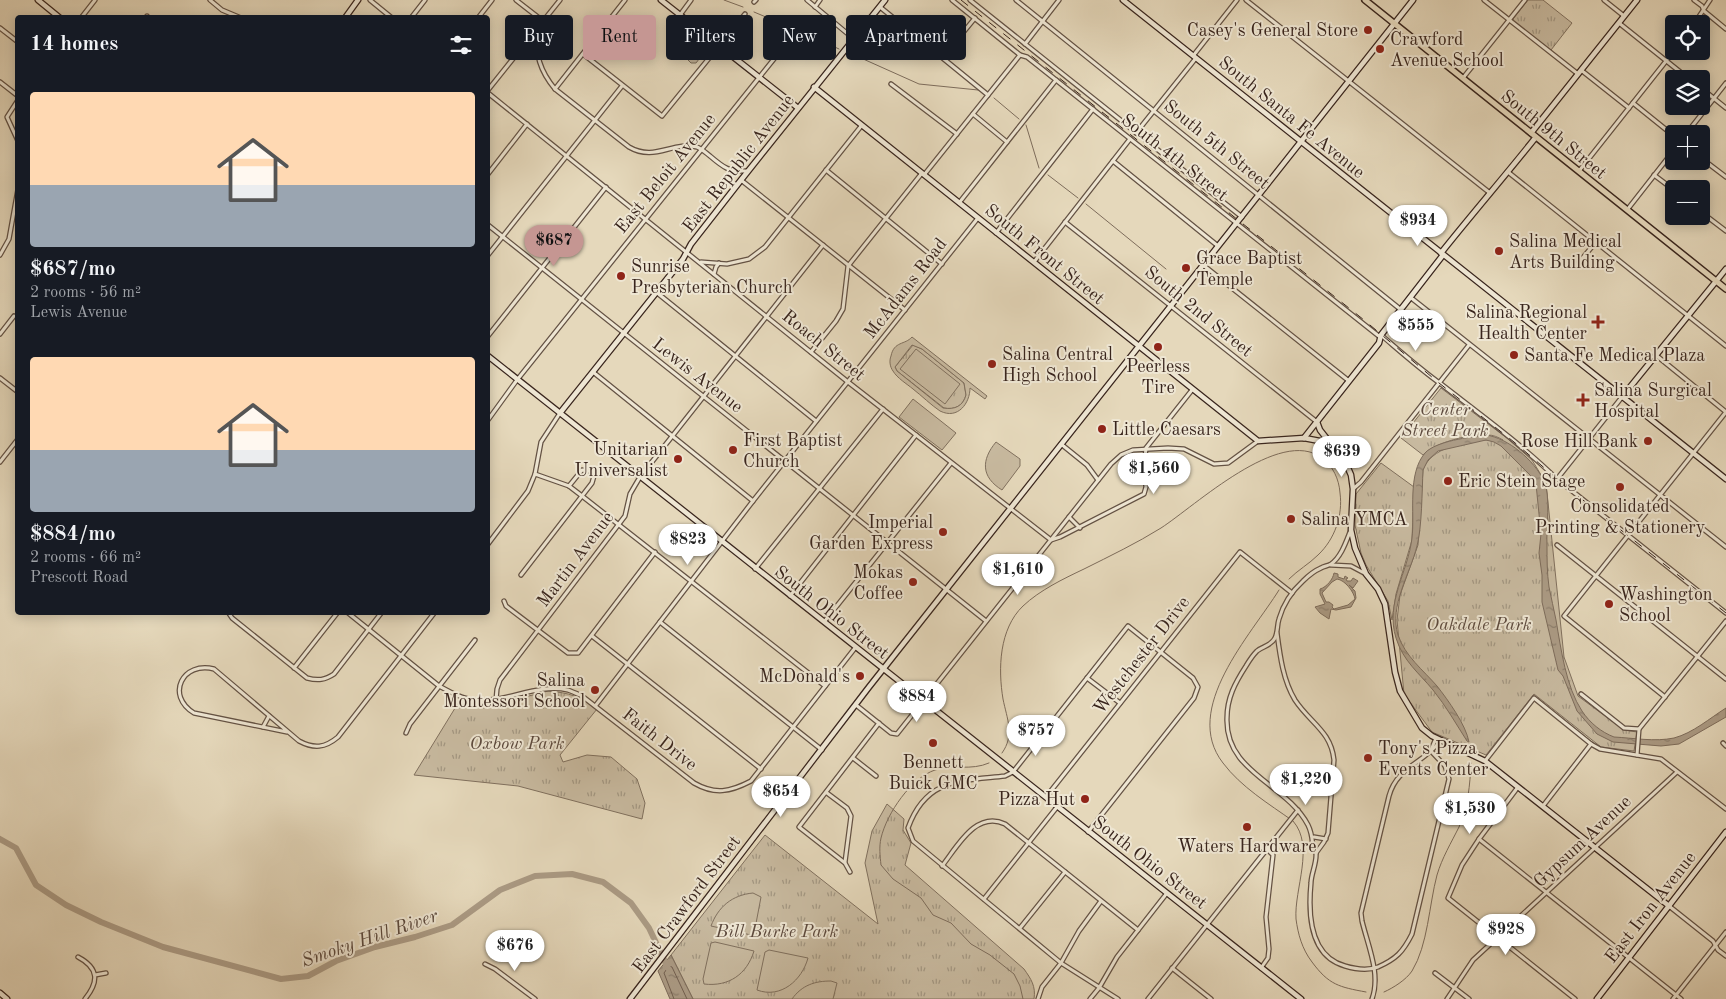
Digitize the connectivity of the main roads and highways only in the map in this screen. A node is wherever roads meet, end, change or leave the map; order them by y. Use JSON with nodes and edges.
{"nodes":[{"id":1,"x":1365,"y":0,"type":"edge"},
{"id":2,"x":1726,"y":289,"type":"edge"}],
"edges":[{"from":1,"to":2,"type":"main road","name":"South 9th Street"}]}
